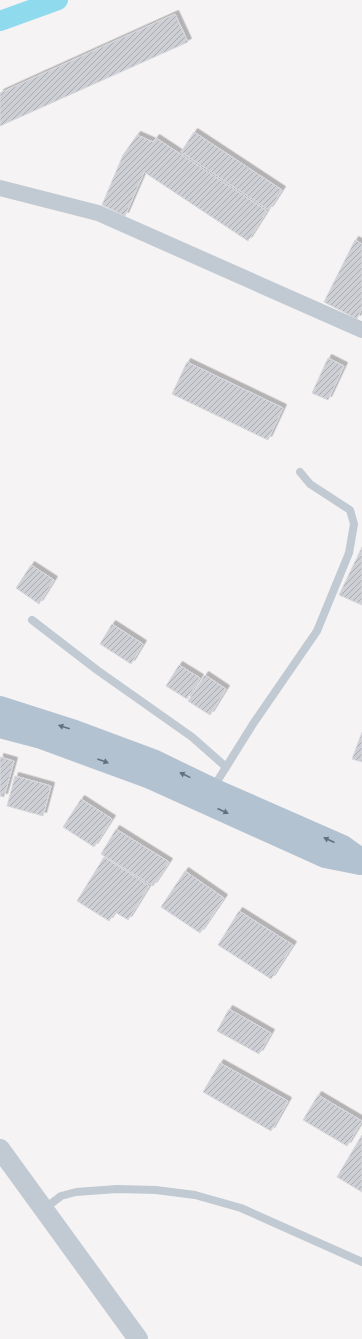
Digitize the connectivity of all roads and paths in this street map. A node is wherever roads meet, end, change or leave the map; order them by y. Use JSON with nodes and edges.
{"nodes":[{"id":1,"x":0,"y":188,"type":"edge"},
{"id":2,"x":362,"y":330,"type":"edge"},
{"id":3,"x":300,"y":472,"type":"dead end"},
{"id":4,"x":32,"y":620,"type":"dead end"},
{"id":5,"x":0,"y":708,"type":"edge"},
{"id":6,"x":0,"y":727,"type":"edge"},
{"id":7,"x":226,"y":767,"type":"junction"},
{"id":8,"x":213,"y":788,"type":"junction"},
{"id":9,"x":362,"y":860,"type":"edge"},
{"id":10,"x":362,"y":865,"type":"edge"},
{"id":11,"x":0,"y":1149,"type":"edge"},
{"id":12,"x":44,"y":1209,"type":"junction"},
{"id":13,"x":362,"y":1262,"type":"edge"},
{"id":14,"x":138,"y":1339,"type":"edge"}],
"edges":[{"from":1,"to":2,"type":"street"},
{"from":3,"to":7,"type":"lane"},
{"from":4,"to":7,"type":"lane"},
{"from":8,"to":5,"type":"main road","one_way":true},
{"from":6,"to":10,"type":"main road","one_way":true},
{"from":7,"to":8,"type":"lane"},
{"from":9,"to":8,"type":"main road","one_way":true},
{"from":11,"to":12,"type":"street"},
{"from":12,"to":13,"type":"lane"},
{"from":12,"to":14,"type":"street"}]}
